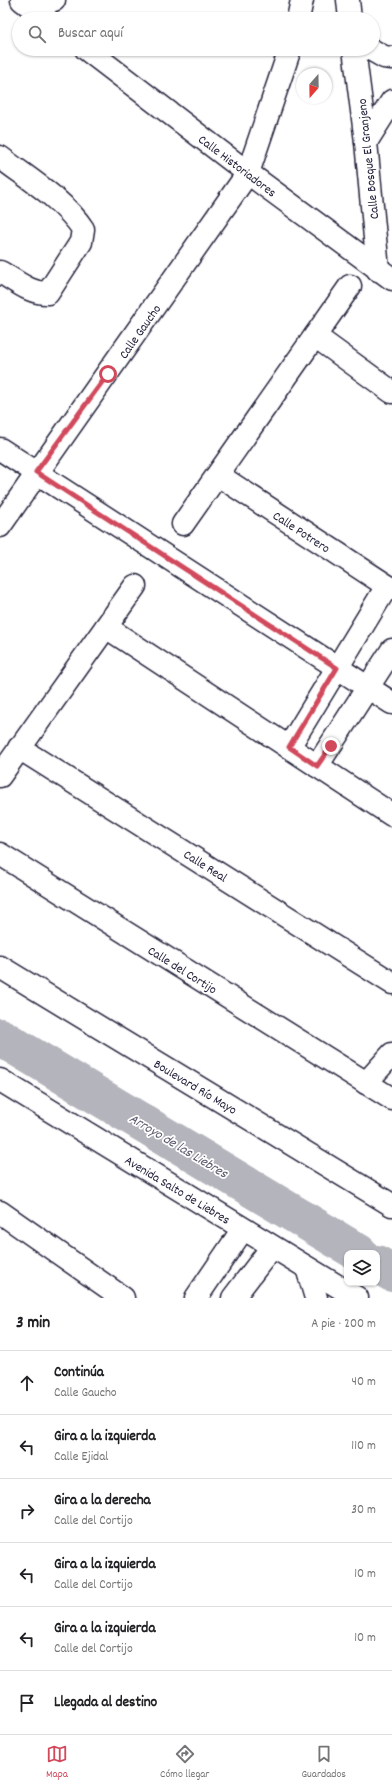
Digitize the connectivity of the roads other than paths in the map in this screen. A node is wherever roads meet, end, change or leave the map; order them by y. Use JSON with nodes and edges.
{"nodes":[{"id":1,"x":54,"y":0,"type":"edge"},
{"id":2,"x":302,"y":0,"type":"edge"},
{"id":3,"x":348,"y":0,"type":"edge"},
{"id":4,"x":25,"y":3,"type":"edge"},
{"id":5,"x":37,"y":12,"type":"edge"},
{"id":6,"x":299,"y":12,"type":"edge"},
{"id":7,"x":349,"y":12,"type":"edge"},
{"id":8,"x":380,"y":55,"type":"edge"},
{"id":9,"x":95,"y":56,"type":"edge"},
{"id":10,"x":288,"y":56,"type":"edge"},
{"id":11,"x":355,"y":56,"type":"edge"},
{"id":12,"x":392,"y":58,"type":"edge"},
{"id":13,"x":392,"y":101,"type":"edge"},
{"id":14,"x":366,"y":142,"type":"junction"},
{"id":15,"x":0,"y":157,"type":"edge"},
{"id":16,"x":248,"y":173,"type":"junction"},
{"id":17,"x":0,"y":272,"type":"edge"},
{"id":18,"x":385,"y":275,"type":"edge"},
{"id":19,"x":350,"y":286,"type":"dead end"},
{"id":20,"x":315,"y":336,"type":"junction"},
{"id":21,"x":392,"y":392,"type":"edge"},
{"id":22,"x":0,"y":449,"type":"edge"},
{"id":23,"x":36,"y":472,"type":"junction"},
{"id":24,"x":218,"y":475,"type":"junction"},
{"id":25,"x":183,"y":524,"type":"dead end"},
{"id":26,"x":0,"y":526,"type":"edge"},
{"id":27,"x":135,"y":586,"type":"dead end"},
{"id":28,"x":390,"y":588,"type":"edge"},
{"id":29,"x":106,"y":627,"type":"junction"},
{"id":30,"x":392,"y":650,"type":"edge"},
{"id":31,"x":337,"y":668,"type":"junction"},
{"id":32,"x":369,"y":687,"type":"junction"},
{"id":33,"x":392,"y":702,"type":"edge"},
{"id":34,"x":289,"y":747,"type":"junction"},
{"id":35,"x":19,"y":748,"type":"junction"},
{"id":36,"x":317,"y":766,"type":"junction"},
{"id":37,"x":0,"y":776,"type":"edge"},
{"id":38,"x":392,"y":815,"type":"edge"},
{"id":39,"x":0,"y":854,"type":"edge"},
{"id":40,"x":0,"y":967,"type":"edge"},
{"id":41,"x":392,"y":983,"type":"edge"},
{"id":42,"x":392,"y":1054,"type":"edge"},
{"id":43,"x":0,"y":1080,"type":"edge"},
{"id":44,"x":366,"y":1083,"type":"junction"},
{"id":45,"x":392,"y":1099,"type":"edge"},
{"id":46,"x":392,"y":1205,"type":"edge"},
{"id":47,"x":0,"y":1212,"type":"edge"},
{"id":48,"x":243,"y":1229,"type":"junction"},
{"id":49,"x":272,"y":1246,"type":"junction"},
{"id":50,"x":307,"y":1268,"type":"junction"},
{"id":51,"x":123,"y":1298,"type":"edge"},
{"id":52,"x":196,"y":1298,"type":"edge"},
{"id":53,"x":233,"y":1298,"type":"edge"},
{"id":54,"x":316,"y":1298,"type":"edge"},
{"id":55,"x":357,"y":1298,"type":"edge"}],
"edges":[{"from":1,"to":4,"type":"street"},
{"from":2,"to":6,"type":"street"},
{"from":3,"to":7,"type":"street"},
{"from":4,"to":5,"type":"street"},
{"from":8,"to":12,"type":"street"},
{"from":9,"to":16,"type":"street","name":"Calle Historiadores"},
{"from":10,"to":16,"type":"street"},
{"from":11,"to":14,"type":"street","name":"Calle Bosque El Granjeno"},
{"from":13,"to":14,"type":"street"},
{"from":14,"to":18,"type":"street","name":"Calle Bosque El Granjeno"},
{"from":15,"to":17,"type":"street"},
{"from":16,"to":18,"type":"street","name":"Calle Historiadores"},
{"from":16,"to":23,"type":"street","name":"Calle Gaucho"},
{"from":19,"to":20,"type":"street"},
{"from":20,"to":21,"type":"street"},
{"from":20,"to":24,"type":"street"},
{"from":22,"to":23,"type":"street"},
{"from":23,"to":26,"type":"street","name":"Calle Gaucho"},
{"from":23,"to":31,"type":"street"},
{"from":24,"to":25,"type":"street"},
{"from":24,"to":28,"type":"street","name":"Calle Potrero"},
{"from":27,"to":29,"type":"street"},
{"from":28,"to":31,"type":"street","name":"Calle Potrero"},
{"from":29,"to":34,"type":"street"},
{"from":29,"to":35,"type":"street"},
{"from":30,"to":32,"type":"street"},
{"from":31,"to":32,"type":"street"},
{"from":31,"to":34,"type":"street"},
{"from":32,"to":33,"type":"street"},
{"from":32,"to":36,"type":"street"},
{"from":34,"to":36,"type":"street"},
{"from":35,"to":37,"type":"street"},
{"from":35,"to":41,"type":"street","name":"Calle Real"},
{"from":36,"to":38,"type":"street"},
{"from":39,"to":44,"type":"street","name":"Calle del Cortijo"},
{"from":40,"to":46,"type":"street","name":"Boulevard Río Mayo"},
{"from":42,"to":44,"type":"street"},
{"from":43,"to":48,"type":"street","name":"Avenida Salto de Liebres"},
{"from":44,"to":45,"type":"street","name":"Calle del Cortijo"},
{"from":47,"to":51,"type":"street"},
{"from":48,"to":49,"type":"street","name":"Avenida Salto de Liebres"},
{"from":48,"to":52,"type":"street"},
{"from":49,"to":50,"type":"street","name":"Avenida Salto de Liebres"},
{"from":49,"to":53,"type":"street"},
{"from":50,"to":54,"type":"street"},
{"from":50,"to":55,"type":"street","name":"Avenida Salto de Liebres"}]}
